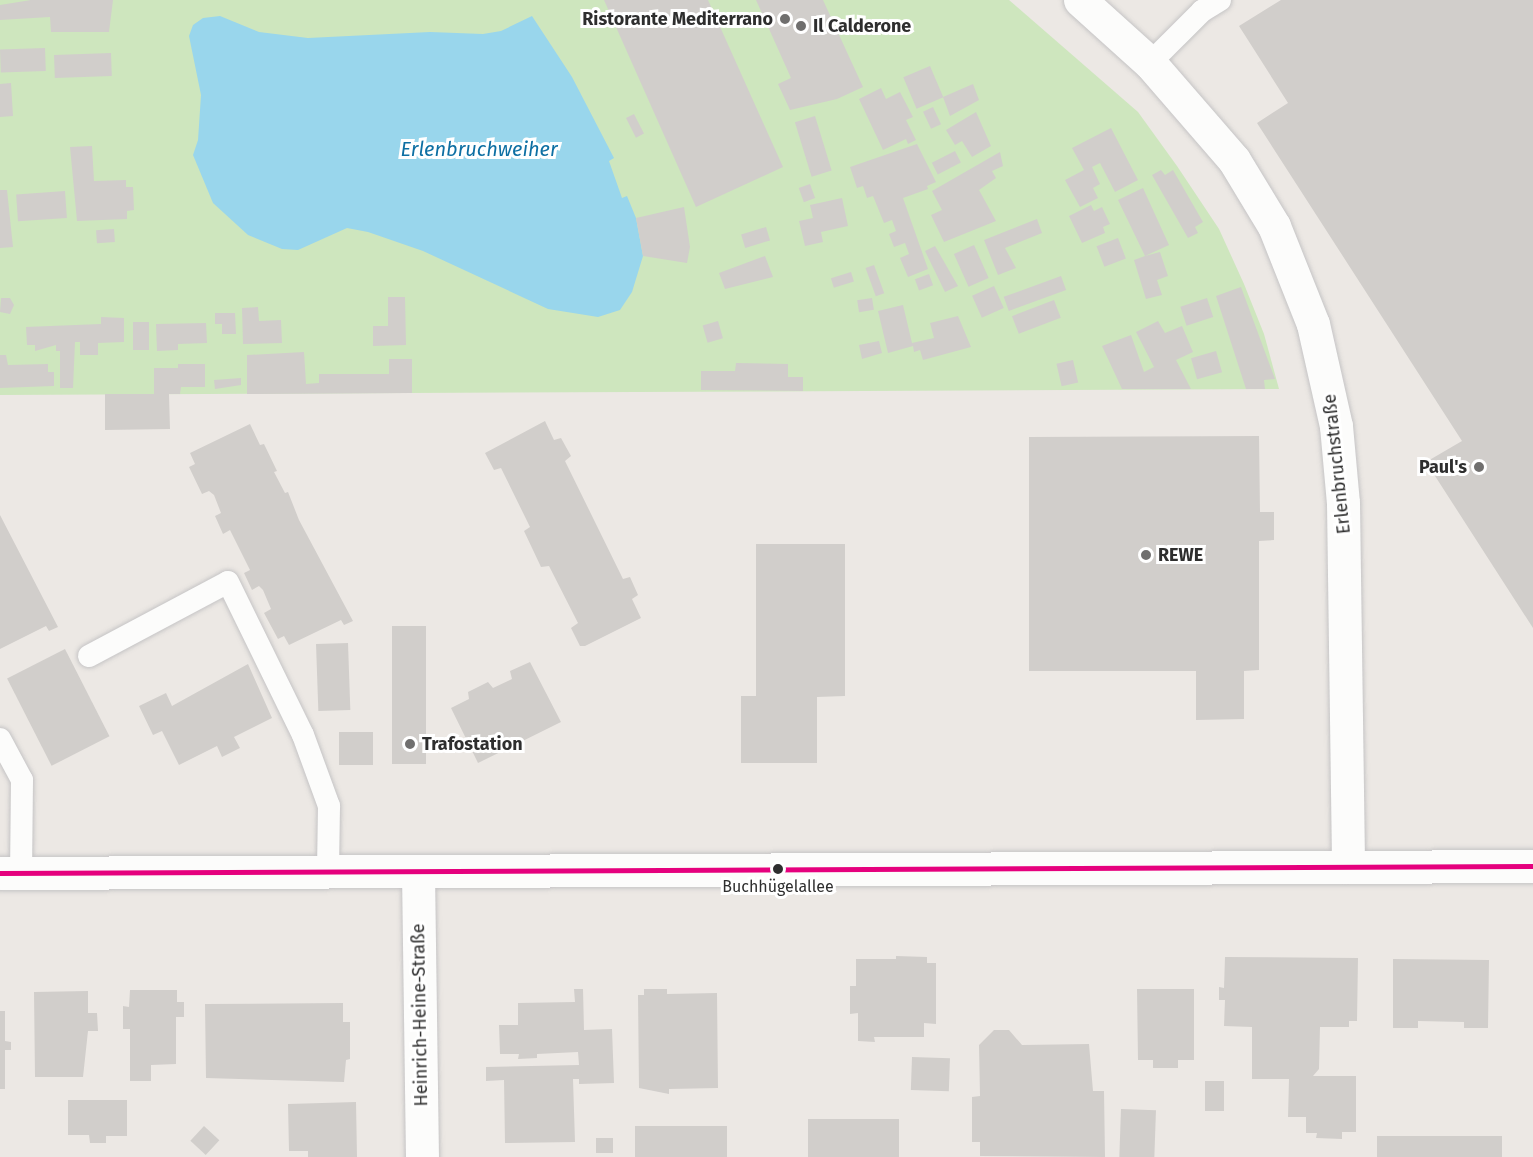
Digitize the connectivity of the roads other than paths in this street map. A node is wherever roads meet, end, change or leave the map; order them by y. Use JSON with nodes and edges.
{"nodes":[{"id":1,"x":1080,"y":0,"type":"edge"},
{"id":2,"x":1220,"y":0,"type":"edge"},
{"id":3,"x":1150,"y":63,"type":"junction"},
{"id":4,"x":89,"y":656,"type":"dead end"},
{"id":5,"x":0,"y":739,"type":"edge"},
{"id":6,"x":1533,"y":866,"type":"edge"},
{"id":7,"x":1347,"y":867,"type":"junction"},
{"id":8,"x":328,"y":872,"type":"junction"},
{"id":9,"x":418,"y":872,"type":"junction"},
{"id":10,"x":11,"y":873,"type":"edge"},
{"id":11,"x":422,"y":1157,"type":"edge"}],
"edges":[{"from":1,"to":3,"type":"street","name":"Erlenbruchstraße"},
{"from":2,"to":3,"type":"lane"},
{"from":3,"to":7,"type":"street","name":"Erlenbruchstraße"},
{"from":4,"to":8,"type":"lane"},
{"from":5,"to":10,"type":"lane"},
{"from":6,"to":7,"type":"street"},
{"from":7,"to":9,"type":"street"},
{"from":8,"to":9,"type":"street"},
{"from":8,"to":10,"type":"street"},
{"from":9,"to":11,"type":"street","name":"Heinrich-Heine-Straße"}]}
